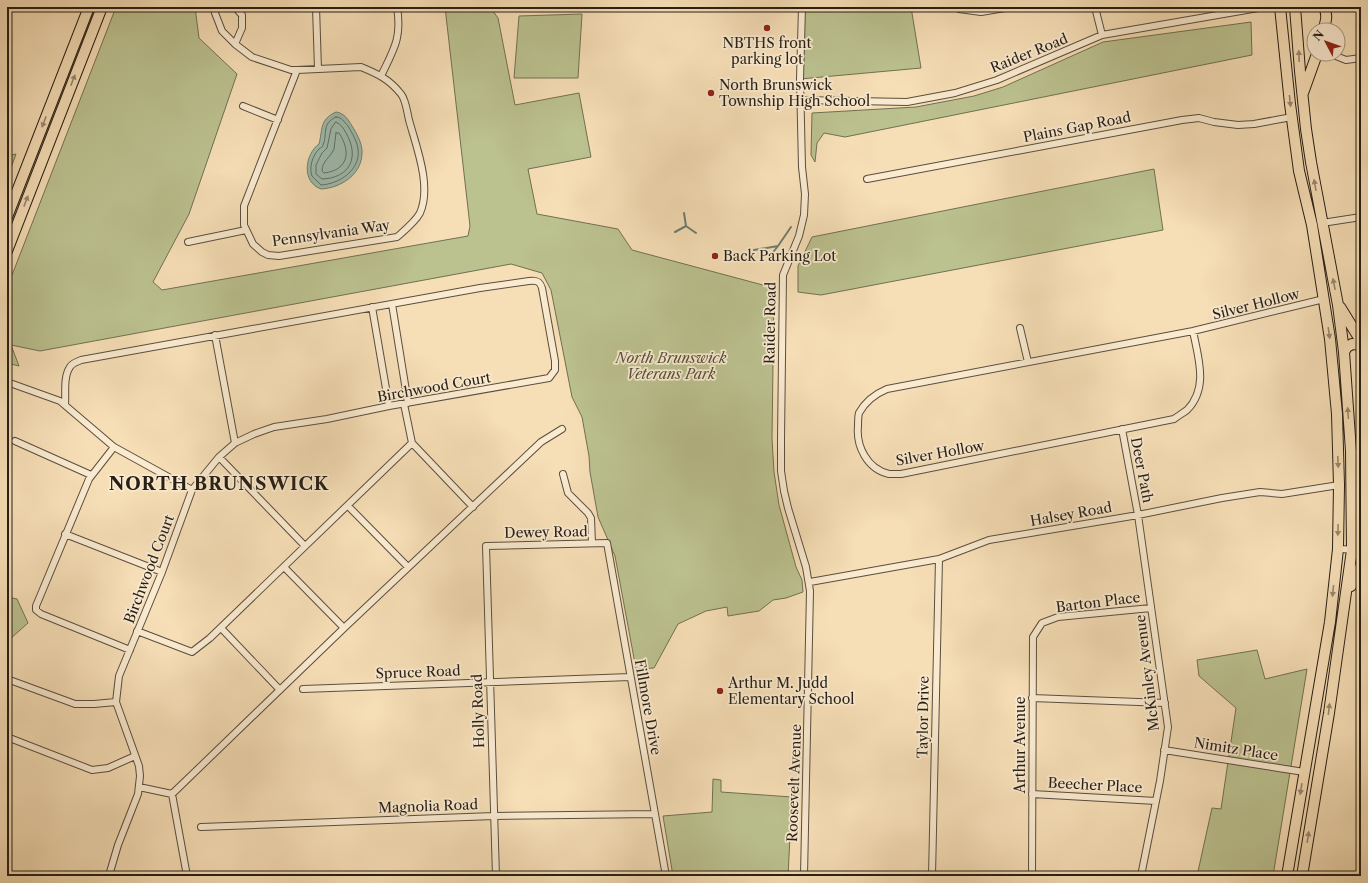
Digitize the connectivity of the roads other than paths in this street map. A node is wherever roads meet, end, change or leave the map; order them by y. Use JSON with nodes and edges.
{"nodes":[{"id":1,"x":89,"y":7,"type":"edge"},
{"id":2,"x":102,"y":7,"type":"edge"},
{"id":3,"x":214,"y":7,"type":"edge"},
{"id":4,"x":235,"y":7,"type":"edge"},
{"id":5,"x":316,"y":7,"type":"edge"},
{"id":6,"x":396,"y":7,"type":"edge"},
{"id":7,"x":802,"y":7,"type":"edge"},
{"id":8,"x":957,"y":7,"type":"edge"},
{"id":9,"x":1010,"y":7,"type":"edge"},
{"id":10,"x":1095,"y":7,"type":"edge"},
{"id":11,"x":1264,"y":7,"type":"edge"},
{"id":12,"x":1280,"y":7,"type":"edge"},
{"id":13,"x":1295,"y":7,"type":"edge"},
{"id":14,"x":1324,"y":7,"type":"edge"},
{"id":15,"x":1325,"y":22,"type":"edge"},
{"id":16,"x":1102,"y":35,"type":"junction"},
{"id":17,"x":235,"y":44,"type":"junction"},
{"id":18,"x":1361,"y":58,"type":"edge"},
{"id":19,"x":1346,"y":60,"type":"edge"},
{"id":20,"x":1314,"y":62,"type":"edge"},
{"id":21,"x":318,"y":69,"type":"junction"},
{"id":22,"x":298,"y":70,"type":"junction"},
{"id":23,"x":381,"y":76,"type":"junction"},
{"id":24,"x":1302,"y":96,"type":"junction"},
{"id":25,"x":800,"y":100,"type":"junction"},
{"id":26,"x":243,"y":106,"type":"dead end"},
{"id":27,"x":1292,"y":117,"type":"junction"},
{"id":28,"x":278,"y":120,"type":"junction"},
{"id":29,"x":867,"y":179,"type":"dead end"},
{"id":30,"x":7,"y":217,"type":"edge"},
{"id":31,"x":1361,"y":217,"type":"edge"},
{"id":32,"x":1317,"y":224,"type":"junction"},
{"id":33,"x":246,"y":230,"type":"junction"},
{"id":34,"x":188,"y":242,"type":"dead end"},
{"id":35,"x":7,"y":251,"type":"edge"},
{"id":36,"x":1324,"y":299,"type":"junction"},
{"id":37,"x":392,"y":304,"type":"junction"},
{"id":38,"x":1338,"y":305,"type":"junction"},
{"id":39,"x":372,"y":307,"type":"junction"},
{"id":40,"x":1020,"y":328,"type":"dead end"},
{"id":41,"x":1193,"y":331,"type":"junction"},
{"id":42,"x":215,"y":335,"type":"junction"},
{"id":43,"x":1361,"y":341,"type":"edge"},
{"id":44,"x":1361,"y":345,"type":"edge"},
{"id":45,"x":1344,"y":352,"type":"junction"},
{"id":46,"x":1028,"y":362,"type":"junction"},
{"id":47,"x":7,"y":382,"type":"edge"},
{"id":48,"x":406,"y":403,"type":"junction"},
{"id":49,"x":65,"y":405,"type":"junction"},
{"id":50,"x":389,"y":406,"type":"junction"},
{"id":51,"x":562,"y":428,"type":"dead end"},
{"id":52,"x":1122,"y":429,"type":"junction"},
{"id":53,"x":15,"y":441,"type":"dead end"},
{"id":54,"x":235,"y":443,"type":"junction"},
{"id":55,"x":412,"y":444,"type":"junction"},
{"id":56,"x":114,"y":447,"type":"junction"},
{"id":57,"x":219,"y":457,"type":"junction"},
{"id":58,"x":563,"y":474,"type":"dead end"},
{"id":59,"x":91,"y":475,"type":"junction"},
{"id":60,"x":1339,"y":485,"type":"junction"},
{"id":61,"x":192,"y":490,"type":"junction"},
{"id":62,"x":348,"y":506,"type":"junction"},
{"id":63,"x":473,"y":507,"type":"junction"},
{"id":64,"x":1138,"y":515,"type":"junction"},
{"id":65,"x":792,"y":525,"type":"joint"},
{"id":66,"x":65,"y":534,"type":"junction"},
{"id":67,"x":592,"y":543,"type":"junction"},
{"id":68,"x":607,"y":543,"type":"joint"},
{"id":69,"x":305,"y":546,"type":"junction"},
{"id":70,"x":486,"y":546,"type":"joint"},
{"id":71,"x":1357,"y":550,"type":"edge"},
{"id":72,"x":1338,"y":551,"type":"junction"},
{"id":73,"x":939,"y":559,"type":"junction"},
{"id":74,"x":1361,"y":565,"type":"edge"},
{"id":75,"x":284,"y":567,"type":"junction"},
{"id":76,"x":408,"y":567,"type":"junction"},
{"id":77,"x":162,"y":572,"type":"junction"},
{"id":78,"x":810,"y":582,"type":"junction"},
{"id":79,"x":1346,"y":597,"type":"junction"},
{"id":80,"x":1151,"y":608,"type":"junction"},
{"id":81,"x":1047,"y":621,"type":"joint"},
{"id":82,"x":221,"y":628,"type":"junction"},
{"id":83,"x":344,"y":628,"type":"junction"},
{"id":84,"x":137,"y":632,"type":"junction"},
{"id":85,"x":130,"y":650,"type":"junction"},
{"id":86,"x":630,"y":677,"type":"junction"},
{"id":87,"x":7,"y":679,"type":"edge"},
{"id":88,"x":490,"y":682,"type":"junction"},
{"id":89,"x":303,"y":689,"type":"dead end"},
{"id":90,"x":280,"y":690,"type":"junction"},
{"id":91,"x":1032,"y":698,"type":"junction"},
{"id":92,"x":116,"y":702,"type":"junction"},
{"id":93,"x":1165,"y":703,"type":"junction"},
{"id":94,"x":7,"y":737,"type":"edge"},
{"id":95,"x":1164,"y":750,"type":"junction"},
{"id":96,"x":135,"y":756,"type":"junction"},
{"id":97,"x":1304,"y":772,"type":"junction"},
{"id":98,"x":139,"y":787,"type":"junction"},
{"id":99,"x":172,"y":794,"type":"junction"},
{"id":100,"x":1032,"y":794,"type":"junction"},
{"id":101,"x":1156,"y":801,"type":"junction"},
{"id":102,"x":655,"y":814,"type":"junction"},
{"id":103,"x":494,"y":816,"type":"junction"},
{"id":104,"x":201,"y":827,"type":"dead end"},
{"id":105,"x":1141,"y":875,"type":"edge"},
{"id":106,"x":110,"y":876,"type":"edge"},
{"id":107,"x":188,"y":876,"type":"edge"},
{"id":108,"x":496,"y":876,"type":"edge"},
{"id":109,"x":666,"y":876,"type":"edge"},
{"id":110,"x":804,"y":876,"type":"edge"},
{"id":111,"x":932,"y":876,"type":"edge"},
{"id":112,"x":1032,"y":876,"type":"edge"},
{"id":113,"x":1287,"y":876,"type":"edge"},
{"id":114,"x":1302,"y":876,"type":"edge"}],
"edges":[{"from":1,"to":30,"type":"highway","one_way":true},
{"from":35,"to":2,"type":"highway","one_way":true},
{"from":3,"to":17,"type":"street"},
{"from":4,"to":17,"type":"street"},
{"from":5,"to":21,"type":"street"},
{"from":6,"to":23,"type":"street"},
{"from":7,"to":25,"type":"street","name":"Raider Road"},
{"from":8,"to":9,"type":"street"},
{"from":10,"to":16,"type":"street"},
{"from":11,"to":16,"type":"street","name":"Raider Road"},
{"from":12,"to":27,"type":"highway","one_way":true},
{"from":24,"to":13,"type":"highway","one_way":true},
{"from":14,"to":15,"type":"highway"},
{"from":16,"to":25,"type":"street","name":"Raider Road"},
{"from":17,"to":22,"type":"street"},
{"from":18,"to":19,"type":"street"},
{"from":20,"to":24,"type":"highway"},
{"from":21,"to":22,"type":"street","name":"Pennsylvania Way"},
{"from":21,"to":23,"type":"street","name":"Pennsylvania Way"},
{"from":22,"to":28,"type":"street","name":"Pennsylvania Way"},
{"from":23,"to":33,"type":"street","name":"Pennsylvania Way"},
{"from":32,"to":24,"type":"highway","one_way":true},
{"from":25,"to":65,"type":"street","name":"Raider Road"},
{"from":26,"to":28,"type":"street"},
{"from":27,"to":29,"type":"street","name":"Plains Gap Road"},
{"from":27,"to":32,"type":"highway"},
{"from":28,"to":33,"type":"street","name":"Pennsylvania Way"},
{"from":31,"to":32,"type":"street"},
{"from":32,"to":36,"type":"highway"},
{"from":38,"to":32,"type":"highway","one_way":true},
{"from":33,"to":34,"type":"street"},
{"from":36,"to":41,"type":"street","name":"Silver Hollow"},
{"from":36,"to":60,"type":"highway","one_way":true},
{"from":37,"to":39,"type":"street"},
{"from":37,"to":48,"type":"street"},
{"from":37,"to":48,"type":"street","name":"Birchwood Court"},
{"from":38,"to":43,"type":"highway"},
{"from":38,"to":45,"type":"highway"},
{"from":39,"to":42,"type":"street"},
{"from":39,"to":50,"type":"street"},
{"from":40,"to":46,"type":"street"},
{"from":41,"to":46,"type":"street","name":"Silver Hollow"},
{"from":41,"to":52,"type":"street","name":"Silver Hollow"},
{"from":42,"to":49,"type":"street"},
{"from":42,"to":54,"type":"street"},
{"from":44,"to":45,"type":"highway"},
{"from":71,"to":45,"type":"highway","one_way":true},
{"from":46,"to":52,"type":"street","name":"Silver Hollow"},
{"from":47,"to":49,"type":"street"},
{"from":48,"to":50,"type":"street","name":"Birchwood Court"},
{"from":48,"to":55,"type":"street"},
{"from":49,"to":56,"type":"street"},
{"from":50,"to":54,"type":"street","name":"Birchwood Court"},
{"from":51,"to":63,"type":"street"},
{"from":52,"to":64,"type":"street","name":"Deer Path"},
{"from":53,"to":59,"type":"street"},
{"from":54,"to":57,"type":"street","name":"Birchwood Court"},
{"from":55,"to":62,"type":"street"},
{"from":55,"to":63,"type":"street"},
{"from":56,"to":59,"type":"street"},
{"from":56,"to":61,"type":"street"},
{"from":57,"to":61,"type":"street","name":"Birchwood Court"},
{"from":57,"to":69,"type":"street"},
{"from":58,"to":67,"type":"street"},
{"from":59,"to":66,"type":"street"},
{"from":60,"to":64,"type":"street","name":"Halsey Road"},
{"from":60,"to":72,"type":"highway","one_way":true},
{"from":61,"to":77,"type":"street","name":"Birchwood Court"},
{"from":62,"to":69,"type":"street"},
{"from":62,"to":76,"type":"street"},
{"from":63,"to":76,"type":"street"},
{"from":64,"to":73,"type":"street","name":"Halsey Road"},
{"from":64,"to":80,"type":"street","name":"McKinley Avenue"},
{"from":65,"to":78,"type":"street","name":"Roosevelt Avenue"},
{"from":66,"to":77,"type":"street"},
{"from":66,"to":85,"type":"street"},
{"from":67,"to":68,"type":"street","name":"Dewey Road"},
{"from":67,"to":70,"type":"street","name":"Dewey Road"},
{"from":68,"to":86,"type":"street","name":"Fillmore Drive"},
{"from":69,"to":75,"type":"street"},
{"from":70,"to":88,"type":"street","name":"Holly Road"},
{"from":71,"to":72,"type":"street"},
{"from":71,"to":79,"type":"highway"},
{"from":72,"to":97,"type":"highway","one_way":true},
{"from":73,"to":78,"type":"street","name":"Halsey Road"},
{"from":73,"to":111,"type":"street","name":"Taylor Drive"},
{"from":74,"to":79,"type":"highway"},
{"from":75,"to":82,"type":"street"},
{"from":75,"to":83,"type":"street"},
{"from":76,"to":83,"type":"street"},
{"from":77,"to":84,"type":"street","name":"Birchwood Court"},
{"from":78,"to":110,"type":"street","name":"Roosevelt Avenue"},
{"from":114,"to":79,"type":"highway","one_way":true},
{"from":80,"to":81,"type":"street","name":"Barton Place"},
{"from":80,"to":93,"type":"street","name":"McKinley Avenue"},
{"from":81,"to":91,"type":"street","name":"Arthur Avenue"},
{"from":82,"to":84,"type":"street"},
{"from":82,"to":90,"type":"street"},
{"from":83,"to":90,"type":"street"},
{"from":84,"to":85,"type":"street","name":"Birchwood Court"},
{"from":85,"to":92,"type":"street","name":"Birchwood Court"},
{"from":86,"to":88,"type":"street","name":"Spruce Road"},
{"from":86,"to":102,"type":"street","name":"Fillmore Drive"},
{"from":87,"to":92,"type":"street"},
{"from":88,"to":89,"type":"street","name":"Spruce Road"},
{"from":88,"to":103,"type":"street","name":"Holly Road"},
{"from":90,"to":99,"type":"street"},
{"from":91,"to":93,"type":"street"},
{"from":91,"to":100,"type":"street","name":"Arthur Avenue"},
{"from":92,"to":96,"type":"street","name":"Birchwood Court"},
{"from":93,"to":95,"type":"street","name":"McKinley Avenue"},
{"from":94,"to":96,"type":"street"},
{"from":95,"to":97,"type":"street","name":"Nimitz Place"},
{"from":95,"to":101,"type":"street","name":"McKinley Avenue"},
{"from":96,"to":98,"type":"street","name":"Birchwood Court"},
{"from":97,"to":113,"type":"highway","one_way":true},
{"from":98,"to":99,"type":"street"},
{"from":98,"to":106,"type":"street","name":"Birchwood Court"},
{"from":99,"to":107,"type":"street"},
{"from":100,"to":101,"type":"street","name":"Beecher Place"},
{"from":100,"to":112,"type":"street","name":"Arthur Avenue"},
{"from":101,"to":105,"type":"street","name":"McKinley Avenue"},
{"from":102,"to":103,"type":"street","name":"Magnolia Road"},
{"from":102,"to":109,"type":"street","name":"Fillmore Drive"},
{"from":103,"to":104,"type":"street","name":"Magnolia Road"},
{"from":103,"to":108,"type":"street","name":"Holly Road"}]}
